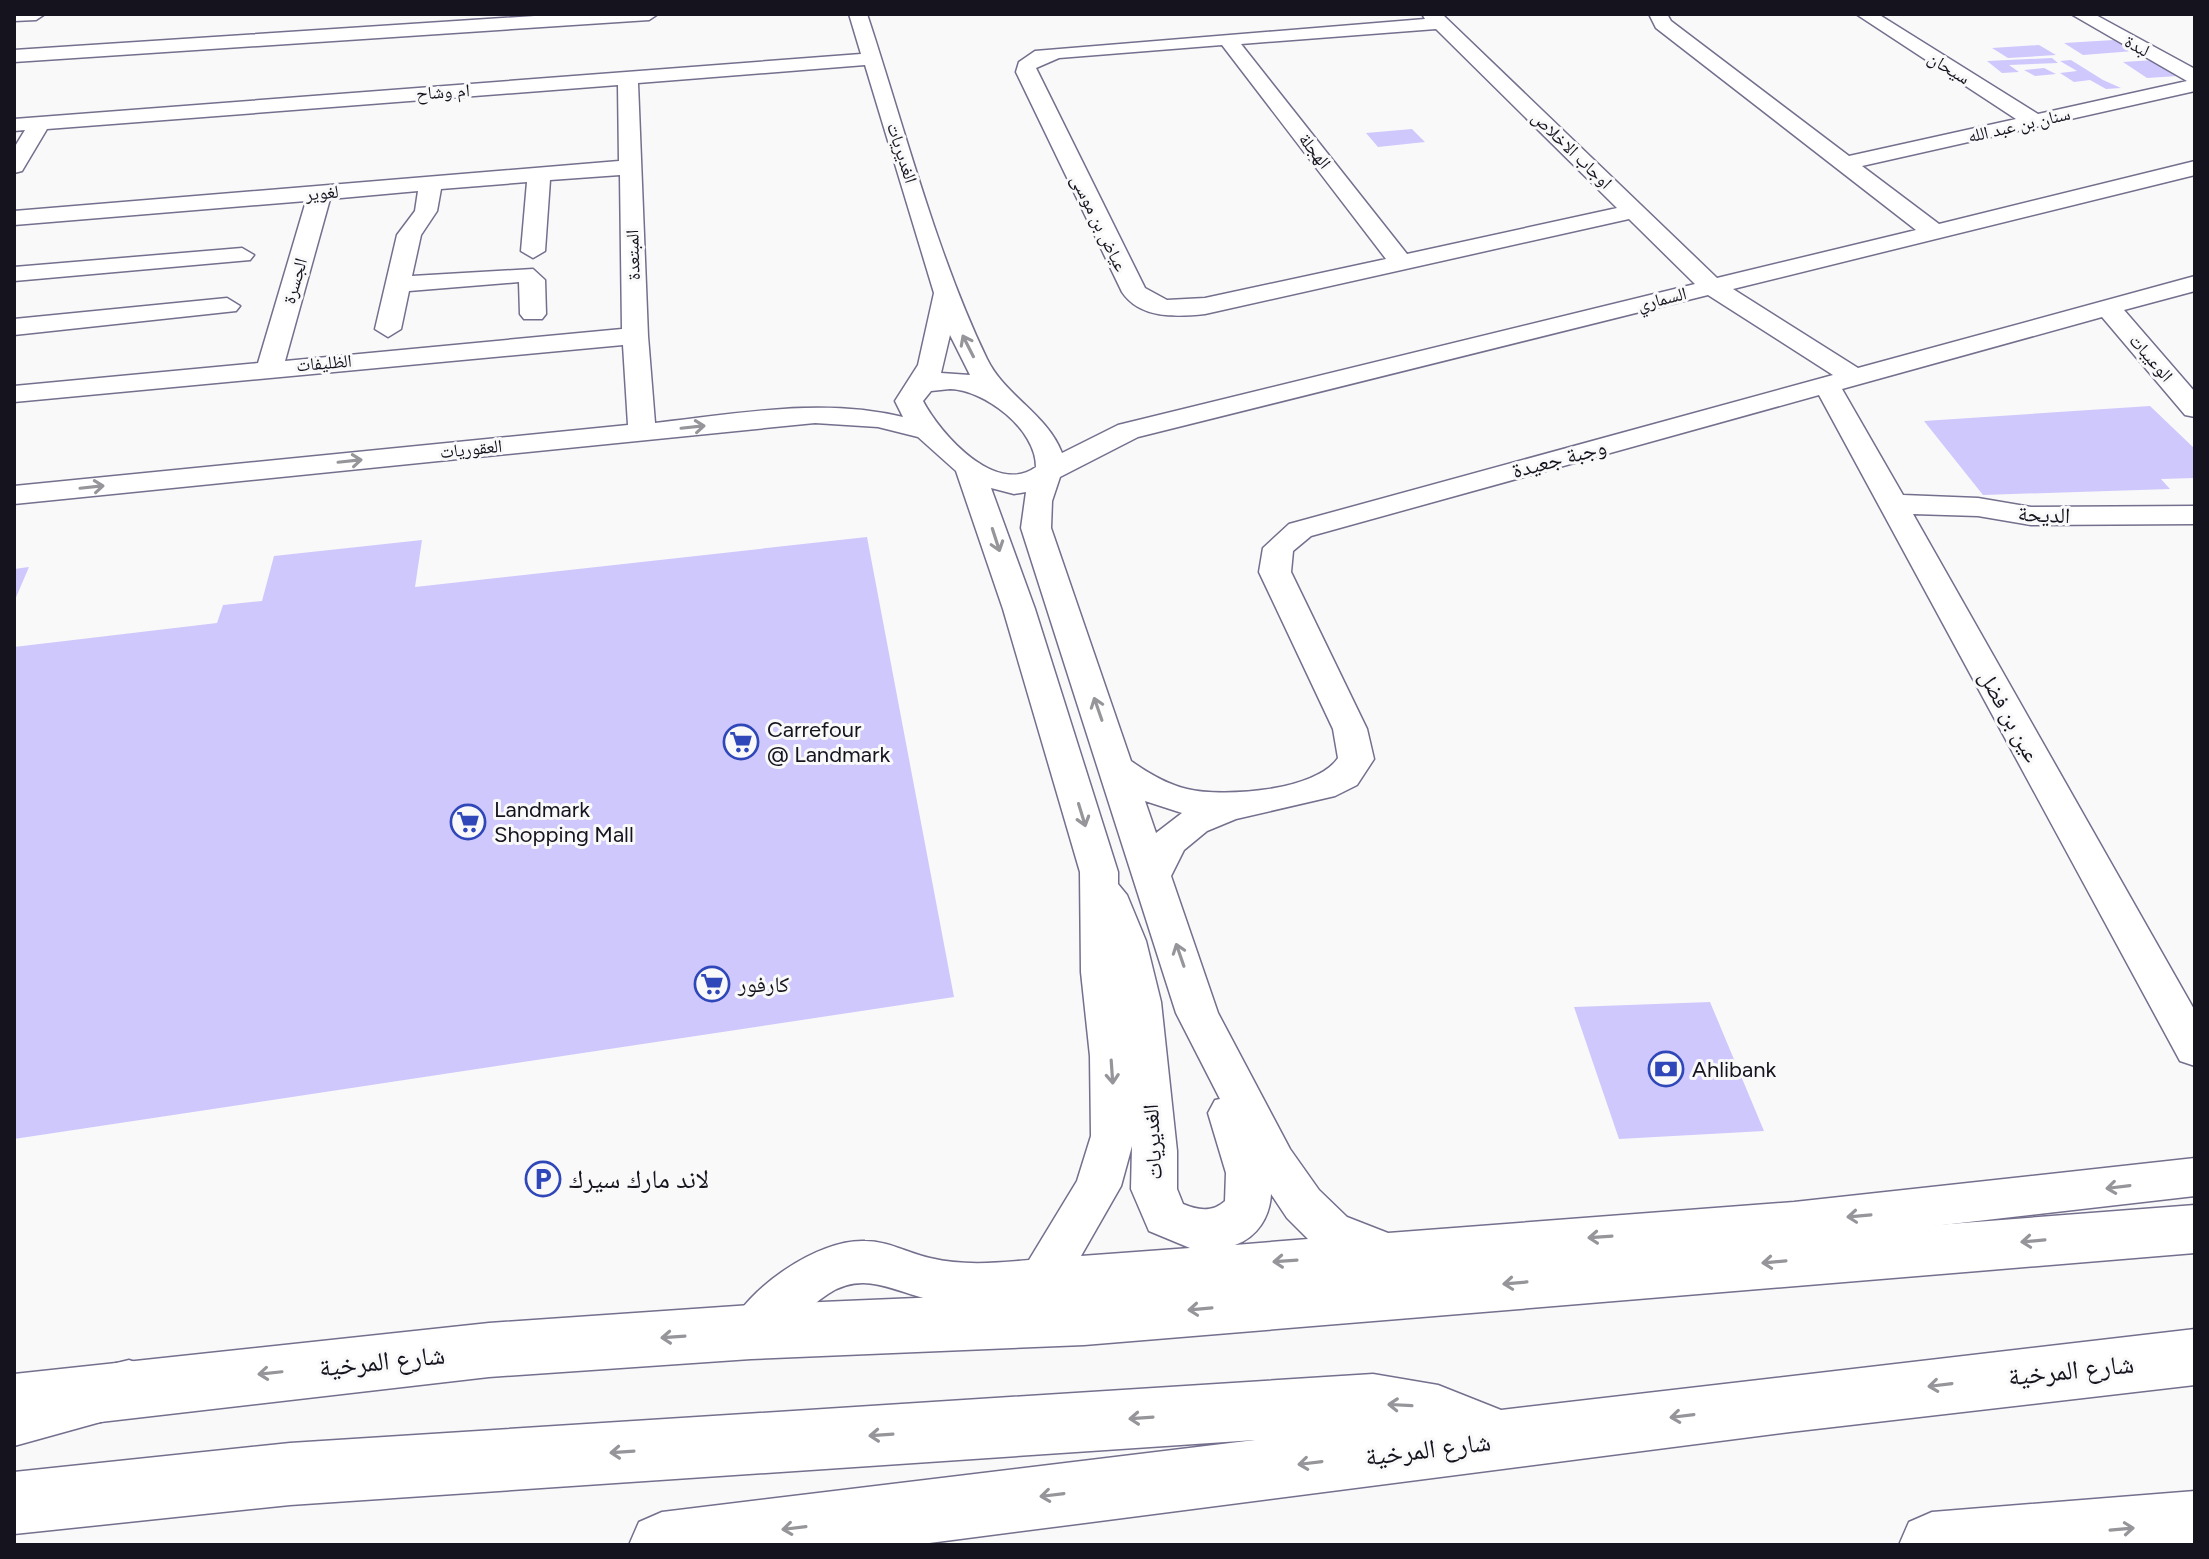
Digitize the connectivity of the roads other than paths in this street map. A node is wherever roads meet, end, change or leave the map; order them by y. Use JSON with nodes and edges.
{"nodes":[{"id":1,"x":36,"y":14,"type":"edge"},
{"id":2,"x":649,"y":14,"type":"edge"},
{"id":3,"x":858,"y":14,"type":"edge"},
{"id":4,"x":1658,"y":14,"type":"edge"},
{"id":5,"x":1865,"y":14,"type":"edge"},
{"id":6,"x":2080,"y":14,"type":"edge"},
{"id":7,"x":14,"y":15,"type":"edge"},
{"id":8,"x":1436,"y":19,"type":"edge"},
{"id":9,"x":1228,"y":40,"type":"junction"},
{"id":10,"x":14,"y":56,"type":"edge"},
{"id":11,"x":873,"y":59,"type":"junction"},
{"id":12,"x":2195,"y":77,"type":"edge"},
{"id":13,"x":628,"y":78,"type":"junction"},
{"id":14,"x":2195,"y":85,"type":"edge"},
{"id":15,"x":2034,"y":121,"type":"junction"},
{"id":16,"x":40,"y":123,"type":"junction"},
{"id":17,"x":14,"y":125,"type":"edge"},
{"id":18,"x":1844,"y":164,"type":"junction"},
{"id":19,"x":14,"y":166,"type":"edge"},
{"id":20,"x":631,"y":167,"type":"junction"},
{"id":21,"x":2195,"y":168,"type":"edge"},
{"id":22,"x":539,"y":175,"type":"junction"},
{"id":23,"x":431,"y":184,"type":"junction"},
{"id":24,"x":392,"y":187,"type":"junction"},
{"id":25,"x":320,"y":193,"type":"junction"},
{"id":26,"x":1634,"y":211,"type":"junction"},
{"id":27,"x":14,"y":218,"type":"edge"},
{"id":28,"x":1934,"y":232,"type":"junction"},
{"id":29,"x":409,"y":235,"type":"junction"},
{"id":30,"x":533,"y":251,"type":"dead end"},
{"id":31,"x":242,"y":255,"type":"dead end"},
{"id":32,"x":158,"y":262,"type":"junction"},
{"id":33,"x":1402,"y":263,"type":"junction"},
{"id":34,"x":14,"y":274,"type":"edge"},
{"id":35,"x":2195,"y":283,"type":"edge"},
{"id":36,"x":398,"y":284,"type":"junction"},
{"id":37,"x":1712,"y":287,"type":"junction"},
{"id":38,"x":947,"y":291,"type":"junction"},
{"id":39,"x":227,"y":306,"type":"dead end"},
{"id":40,"x":2107,"y":307,"type":"junction"},
{"id":41,"x":533,"y":314,"type":"dead end"},
{"id":42,"x":136,"y":315,"type":"junction"},
{"id":43,"x":14,"y":327,"type":"edge"},
{"id":44,"x":388,"y":329,"type":"dead end"},
{"id":45,"x":635,"y":336,"type":"junction"},
{"id":46,"x":270,"y":368,"type":"junction"},
{"id":47,"x":1840,"y":380,"type":"junction"},
{"id":48,"x":922,"y":385,"type":"junction"},
{"id":49,"x":14,"y":394,"type":"edge"},
{"id":50,"x":999,"y":396,"type":"junction"},
{"id":51,"x":2195,"y":409,"type":"edge"},
{"id":52,"x":1024,"y":420,"type":"junction"},
{"id":53,"x":928,"y":431,"type":"junction"},
{"id":54,"x":1128,"y":431,"type":"junction"},
{"id":55,"x":642,"y":432,"type":"junction"},
{"id":56,"x":969,"y":467,"type":"junction"},
{"id":57,"x":1048,"y":473,"type":"junction"},
{"id":58,"x":14,"y":495,"type":"edge"},
{"id":59,"x":1893,"y":504,"type":"junction"},
{"id":60,"x":2195,"y":515,"type":"edge"},
{"id":61,"x":1119,"y":770,"type":"junction"},
{"id":62,"x":1238,"y":806,"type":"junction"},
{"id":63,"x":1099,"y":872,"type":"junction"},
{"id":64,"x":1153,"y":874,"type":"junction"},
{"id":65,"x":1197,"y":1013,"type":"junction"},
{"id":66,"x":2195,"y":1049,"type":"edge"},
{"id":67,"x":2195,"y":1177,"type":"edge"},
{"id":68,"x":2195,"y":1229,"type":"edge"},
{"id":69,"x":1395,"y":1252,"type":"junction"},
{"id":70,"x":1043,"y":1279,"type":"junction"},
{"id":71,"x":751,"y":1332,"type":"junction"},
{"id":72,"x":2195,"y":1357,"type":"edge"},
{"id":73,"x":129,"y":1388,"type":"junction"},
{"id":74,"x":14,"y":1403,"type":"edge"},
{"id":75,"x":14,"y":1417,"type":"edge"},
{"id":76,"x":1499,"y":1440,"type":"junction"},
{"id":77,"x":14,"y":1503,"type":"edge"},
{"id":78,"x":2195,"y":1523,"type":"edge"},
{"id":79,"x":662,"y":1545,"type":"edge"},
{"id":80,"x":1932,"y":1545,"type":"edge"}],
"edges":[{"from":1,"to":7,"type":"street"},
{"from":2,"to":10,"type":"street"},
{"from":3,"to":11,"type":"street","name":"الغديريات"},
{"from":4,"to":18,"type":"street"},
{"from":5,"to":15,"type":"street","name":"سيحان"},
{"from":6,"to":12,"type":"street","name":"لبدة"},
{"from":8,"to":9,"type":"street","name":"عياض بن موسى"},
{"from":8,"to":26,"type":"street","name":"اوجاب الاخلاص"},
{"from":9,"to":33,"type":"street","name":"الهجلة"},
{"from":9,"to":33,"type":"street","name":"عياض بن موسى"},
{"from":11,"to":13,"type":"street","name":"ام وشاح"},
{"from":11,"to":38,"type":"street","name":"الغديريات"},
{"from":13,"to":16,"type":"street","name":"ام وشاح"},
{"from":13,"to":20,"type":"street","name":"المبتعدة"},
{"from":14,"to":15,"type":"street","name":"سنان بن عبد الله"},
{"from":15,"to":18,"type":"street","name":"سنان بن عبد الله"},
{"from":16,"to":17,"type":"street","name":"ام وشاح"},
{"from":16,"to":19,"type":"street"},
{"from":18,"to":28,"type":"street"},
{"from":20,"to":22,"type":"street","name":"لغوير"},
{"from":20,"to":45,"type":"street","name":"المبتعدة"},
{"from":21,"to":28,"type":"street","name":"السماري"},
{"from":22,"to":23,"type":"street","name":"لغوير"},
{"from":22,"to":30,"type":"street"},
{"from":23,"to":24,"type":"street","name":"لغوير"},
{"from":23,"to":29,"type":"street"},
{"from":24,"to":25,"type":"street","name":"لغوير"},
{"from":24,"to":29,"type":"street"},
{"from":25,"to":27,"type":"street","name":"لغوير"},
{"from":25,"to":46,"type":"street","name":"الجسرة"},
{"from":26,"to":33,"type":"street","name":"عياض بن موسى"},
{"from":26,"to":37,"type":"street","name":"اوجاب الاخلاص"},
{"from":28,"to":37,"type":"street","name":"السماري"},
{"from":29,"to":36,"type":"street"},
{"from":31,"to":32,"type":"street"},
{"from":32,"to":34,"type":"street"},
{"from":32,"to":42,"type":"street"},
{"from":35,"to":40,"type":"street","name":"وجبة جعيدة"},
{"from":36,"to":41,"type":"street"},
{"from":36,"to":44,"type":"street"},
{"from":37,"to":47,"type":"street","name":"اوجاب الاخلاص"},
{"from":37,"to":54,"type":"street","name":"السماري"},
{"from":38,"to":48,"type":"street","name":"الغديريات"},
{"from":50,"to":38,"type":"street","name":"الغديريات","one_way":true},
{"from":39,"to":42,"type":"street"},
{"from":40,"to":47,"type":"street","name":"وجبة جعيدة"},
{"from":40,"to":51,"type":"street","name":"الوعيبات"},
{"from":42,"to":43,"type":"street"},
{"from":45,"to":46,"type":"street","name":"الظليفات"},
{"from":45,"to":55,"type":"street","name":"المبتعدة"},
{"from":46,"to":49,"type":"street","name":"الظليفات"},
{"from":47,"to":59,"type":"street","name":"عين بن فضل"},
{"from":47,"to":62,"type":"street","name":"وجبة جعيدة"},
{"from":48,"to":50,"type":"street"},
{"from":48,"to":53,"type":"street","name":"الغديريات"},
{"from":50,"to":52,"type":"street"},
{"from":52,"to":54,"type":"street","name":"السماري"},
{"from":52,"to":57,"type":"street"},
{"from":55,"to":53,"type":"street","name":"العقوريات","one_way":true},
{"from":53,"to":56,"type":"street","name":"السماري"},
{"from":54,"to":57,"type":"street","name":"السماري"},
{"from":58,"to":55,"type":"street","name":"العقوريات","one_way":true},
{"from":56,"to":57,"type":"street","name":"السماري"},
{"from":56,"to":63,"type":"street","name":"الغديريات","one_way":true},
{"from":61,"to":57,"type":"street","name":"الغديريات","one_way":true},
{"from":59,"to":60,"type":"street","name":"الديحة"},
{"from":59,"to":66,"type":"street","name":"عين بن فضل"},
{"from":61,"to":62,"type":"street","name":"وجبة جعيدة"},
{"from":61,"to":64,"type":"street","name":"الغديريات"},
{"from":62,"to":64,"type":"street","name":"وجبة جعيدة"},
{"from":63,"to":65,"type":"street","name":"الغديريات"},
{"from":63,"to":70,"type":"street","name":"الغديريات","one_way":true},
{"from":65,"to":64,"type":"street","name":"الغديريات","one_way":true},
{"from":65,"to":69,"type":"street","name":"الغديريات"},
{"from":67,"to":69,"type":"street","one_way":true},
{"from":68,"to":71,"type":"main road","name":"شارع المرخية","one_way":true},
{"from":69,"to":70,"type":"street","one_way":true},
{"from":70,"to":71,"type":"street"},
{"from":71,"to":73,"type":"main road","name":"شارع المرخية","one_way":true},
{"from":72,"to":76,"type":"main road","name":"شارع المرخية","one_way":true},
{"from":73,"to":74,"type":"main road","name":"شارع المرخية"},
{"from":73,"to":75,"type":"main road"},
{"from":76,"to":77,"type":"main road","one_way":true},
{"from":76,"to":79,"type":"main road","name":"شارع المرخية","one_way":true},
{"from":80,"to":78,"type":"main road","one_way":true}]}
